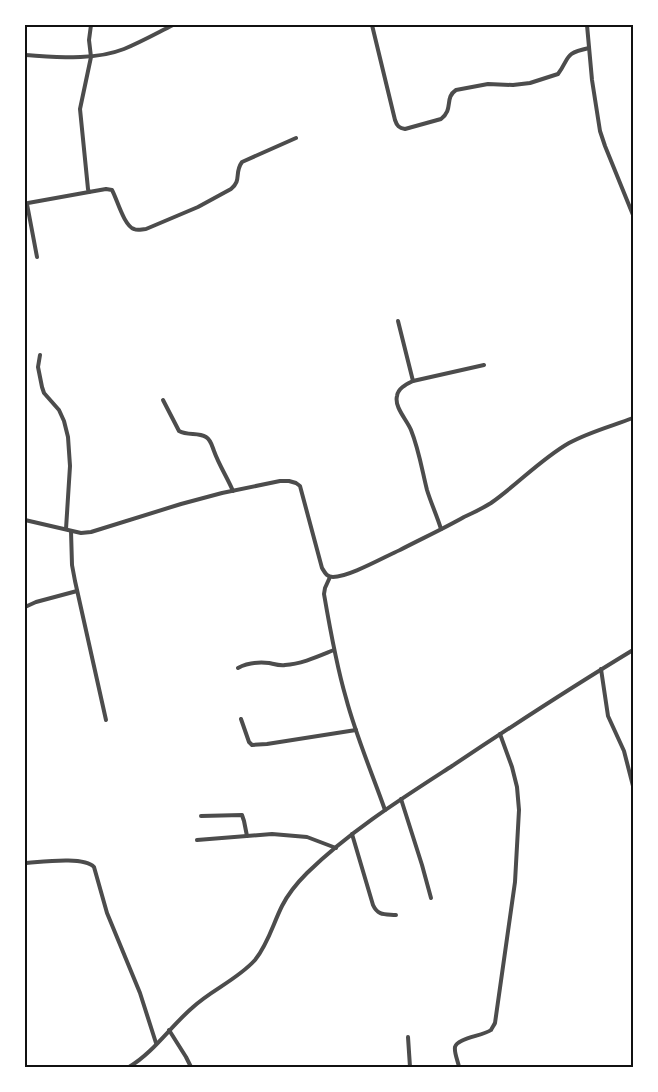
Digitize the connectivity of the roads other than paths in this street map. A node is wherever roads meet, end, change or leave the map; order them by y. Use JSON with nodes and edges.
{"nodes":[{"id":1,"x":91,"y":25,"type":"edge"},
{"id":2,"x":173,"y":25,"type":"edge"},
{"id":3,"x":372,"y":25,"type":"edge"},
{"id":4,"x":587,"y":25,"type":"edge"},
{"id":5,"x":589,"y":48,"type":"junction"},
{"id":6,"x":25,"y":55,"type":"edge"},
{"id":7,"x":91,"y":56,"type":"junction"},
{"id":8,"x":296,"y":138,"type":"dead end"},
{"id":9,"x":89,"y":192,"type":"junction"},
{"id":10,"x":633,"y":215,"type":"edge"},
{"id":11,"x":37,"y":257,"type":"dead end"},
{"id":12,"x":398,"y":321,"type":"dead end"},
{"id":13,"x":40,"y":355,"type":"dead end"},
{"id":14,"x":484,"y":365,"type":"dead end"},
{"id":15,"x":413,"y":381,"type":"junction"},
{"id":16,"x":163,"y":400,"type":"dead end"},
{"id":17,"x":633,"y":418,"type":"edge"},
{"id":18,"x":233,"y":491,"type":"junction"},
{"id":19,"x":25,"y":520,"type":"edge"},
{"id":20,"x":66,"y":529,"type":"junction"},
{"id":21,"x":441,"y":529,"type":"junction"},
{"id":22,"x":71,"y":530,"type":"junction"},
{"id":23,"x":330,"y":577,"type":"junction"},
{"id":24,"x":77,"y":591,"type":"junction"},
{"id":25,"x":25,"y":607,"type":"edge"},
{"id":26,"x":334,"y":650,"type":"junction"},
{"id":27,"x":633,"y":650,"type":"edge"},
{"id":28,"x":238,"y":668,"type":"dead end"},
{"id":29,"x":601,"y":669,"type":"junction"},
{"id":30,"x":241,"y":719,"type":"dead end"},
{"id":31,"x":106,"y":720,"type":"dead end"},
{"id":32,"x":356,"y":730,"type":"junction"},
{"id":33,"x":500,"y":734,"type":"junction"},
{"id":34,"x":633,"y":786,"type":"edge"},
{"id":35,"x":401,"y":799,"type":"junction"},
{"id":36,"x":385,"y":810,"type":"junction"},
{"id":37,"x":202,"y":816,"type":"dead end"},
{"id":38,"x":352,"y":834,"type":"junction"},
{"id":39,"x":247,"y":836,"type":"junction"},
{"id":40,"x":197,"y":840,"type":"dead end"},
{"id":41,"x":336,"y":848,"type":"junction"},
{"id":42,"x":25,"y":863,"type":"edge"},
{"id":43,"x":430,"y":898,"type":"dead end"},
{"id":44,"x":396,"y":915,"type":"dead end"},
{"id":45,"x":169,"y":1030,"type":"junction"},
{"id":46,"x":408,"y":1037,"type":"dead end"},
{"id":47,"x":156,"y":1043,"type":"junction"},
{"id":48,"x":129,"y":1067,"type":"edge"},
{"id":49,"x":191,"y":1067,"type":"edge"},
{"id":50,"x":410,"y":1067,"type":"edge"},
{"id":51,"x":459,"y":1067,"type":"edge"}],
"edges":[{"from":1,"to":7,"type":"street"},
{"from":2,"to":7,"type":"street"},
{"from":3,"to":5,"type":"street"},
{"from":4,"to":5,"type":"street"},
{"from":5,"to":10,"type":"street"},
{"from":6,"to":7,"type":"street"},
{"from":7,"to":9,"type":"street"},
{"from":8,"to":9,"type":"street"},
{"from":9,"to":11,"type":"street"},
{"from":12,"to":15,"type":"street"},
{"from":13,"to":20,"type":"street"},
{"from":14,"to":15,"type":"street"},
{"from":15,"to":21,"type":"street"},
{"from":16,"to":18,"type":"street"},
{"from":17,"to":21,"type":"street"},
{"from":18,"to":22,"type":"street"},
{"from":18,"to":23,"type":"street"},
{"from":19,"to":20,"type":"street"},
{"from":20,"to":22,"type":"street"},
{"from":21,"to":23,"type":"street"},
{"from":22,"to":24,"type":"street"},
{"from":23,"to":26,"type":"street"},
{"from":24,"to":25,"type":"street"},
{"from":24,"to":31,"type":"street"},
{"from":26,"to":28,"type":"street"},
{"from":26,"to":32,"type":"street"},
{"from":27,"to":29,"type":"street"},
{"from":29,"to":33,"type":"street"},
{"from":29,"to":34,"type":"street"},
{"from":30,"to":32,"type":"street"},
{"from":32,"to":36,"type":"street"},
{"from":33,"to":35,"type":"street"},
{"from":33,"to":51,"type":"street"},
{"from":35,"to":36,"type":"street"},
{"from":35,"to":43,"type":"street"},
{"from":36,"to":38,"type":"street"},
{"from":37,"to":39,"type":"street"},
{"from":38,"to":41,"type":"street"},
{"from":38,"to":44,"type":"street"},
{"from":39,"to":40,"type":"street"},
{"from":39,"to":41,"type":"street"},
{"from":41,"to":45,"type":"street"},
{"from":42,"to":47,"type":"street"},
{"from":45,"to":47,"type":"street"},
{"from":45,"to":49,"type":"street"},
{"from":46,"to":50,"type":"street"},
{"from":47,"to":48,"type":"street"}]}
